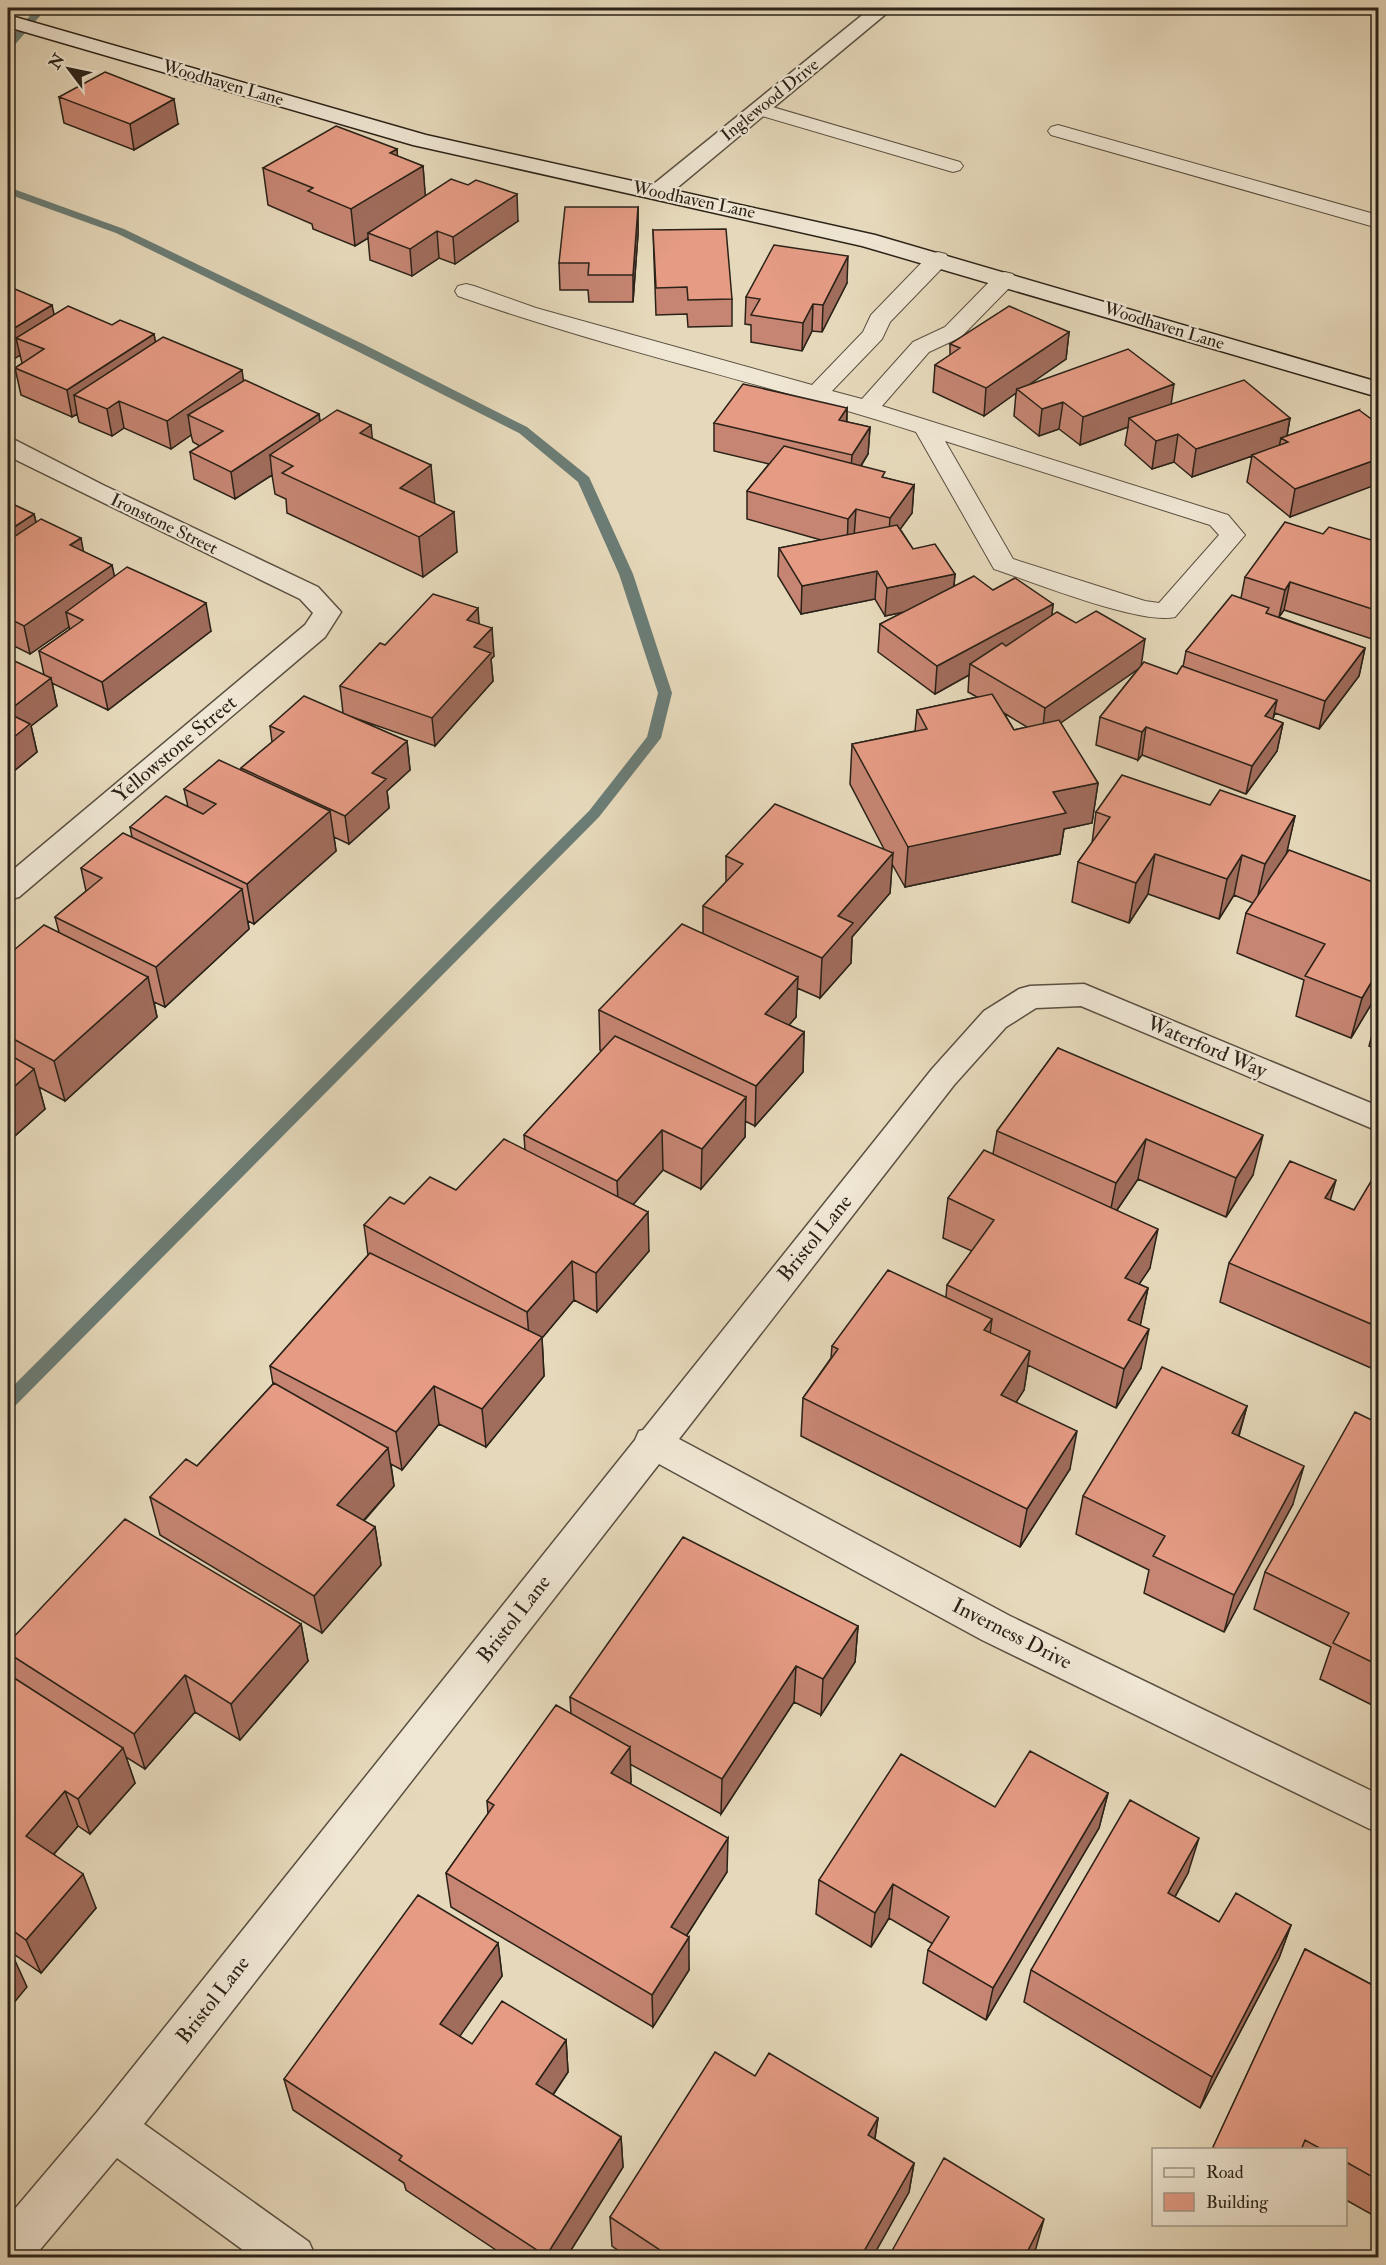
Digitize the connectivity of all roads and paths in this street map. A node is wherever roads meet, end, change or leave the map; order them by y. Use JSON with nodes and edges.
{"nodes":[{"id":1,"x":883,"y":8,"type":"edge"},
{"id":2,"x":8,"y":21,"type":"edge"},
{"id":3,"x":759,"y":109,"type":"junction"},
{"id":4,"x":1058,"y":131,"type":"dead end"},
{"id":5,"x":953,"y":166,"type":"dead end"},
{"id":6,"x":658,"y":192,"type":"junction"},
{"id":7,"x":1378,"y":222,"type":"edge"},
{"id":8,"x":938,"y":259,"type":"junction"},
{"id":9,"x":1005,"y":279,"type":"junction"},
{"id":10,"x":466,"y":291,"type":"dead end"},
{"id":11,"x":897,"y":341,"type":"junction"},
{"id":12,"x":1378,"y":390,"type":"edge"},
{"id":13,"x":816,"y":394,"type":"junction"},
{"id":14,"x":867,"y":408,"type":"junction"},
{"id":15,"x":925,"y":426,"type":"junction"},
{"id":16,"x":8,"y":446,"type":"edge"},
{"id":17,"x":319,"y":603,"type":"joint"},
{"id":18,"x":8,"y":890,"type":"edge"},
{"id":19,"x":1030,"y":997,"type":"joint"},
{"id":20,"x":1378,"y":1119,"type":"edge"},
{"id":21,"x":652,"y":1442,"type":"junction"},
{"id":22,"x":1378,"y":1814,"type":"edge"},
{"id":23,"x":113,"y":2128,"type":"junction"},
{"id":24,"x":8,"y":2252,"type":"edge"},
{"id":25,"x":293,"y":2258,"type":"edge"}],
"edges":[{"from":1,"to":3,"type":"street","name":"Inglewood Drive"},
{"from":2,"to":6,"type":"street","name":"Woodhaven Lane"},
{"from":3,"to":5,"type":"lane"},
{"from":3,"to":6,"type":"street","name":"Inglewood Drive"},
{"from":4,"to":7,"type":"lane"},
{"from":6,"to":8,"type":"street","name":"Woodhaven Lane"},
{"from":8,"to":9,"type":"street","name":"Woodhaven Lane"},
{"from":8,"to":11,"type":"lane"},
{"from":9,"to":11,"type":"lane"},
{"from":9,"to":12,"type":"street","name":"Woodhaven Lane"},
{"from":10,"to":13,"type":"lane"},
{"from":11,"to":13,"type":"lane"},
{"from":11,"to":14,"type":"lane"},
{"from":13,"to":14,"type":"lane"},
{"from":14,"to":15,"type":"lane"},
{"from":15,"to":15,"type":"lane"},
{"from":16,"to":17,"type":"street","name":"Ironstone Street"},
{"from":17,"to":18,"type":"street","name":"Yellowstone Street"},
{"from":19,"to":20,"type":"street","name":"Waterford Way"},
{"from":19,"to":21,"type":"street","name":"Bristol Lane"},
{"from":21,"to":22,"type":"street","name":"Inverness Drive"},
{"from":21,"to":23,"type":"street","name":"Bristol Lane"},
{"from":23,"to":24,"type":"street","name":"Bristol Lane"},
{"from":23,"to":25,"type":"street"}]}
